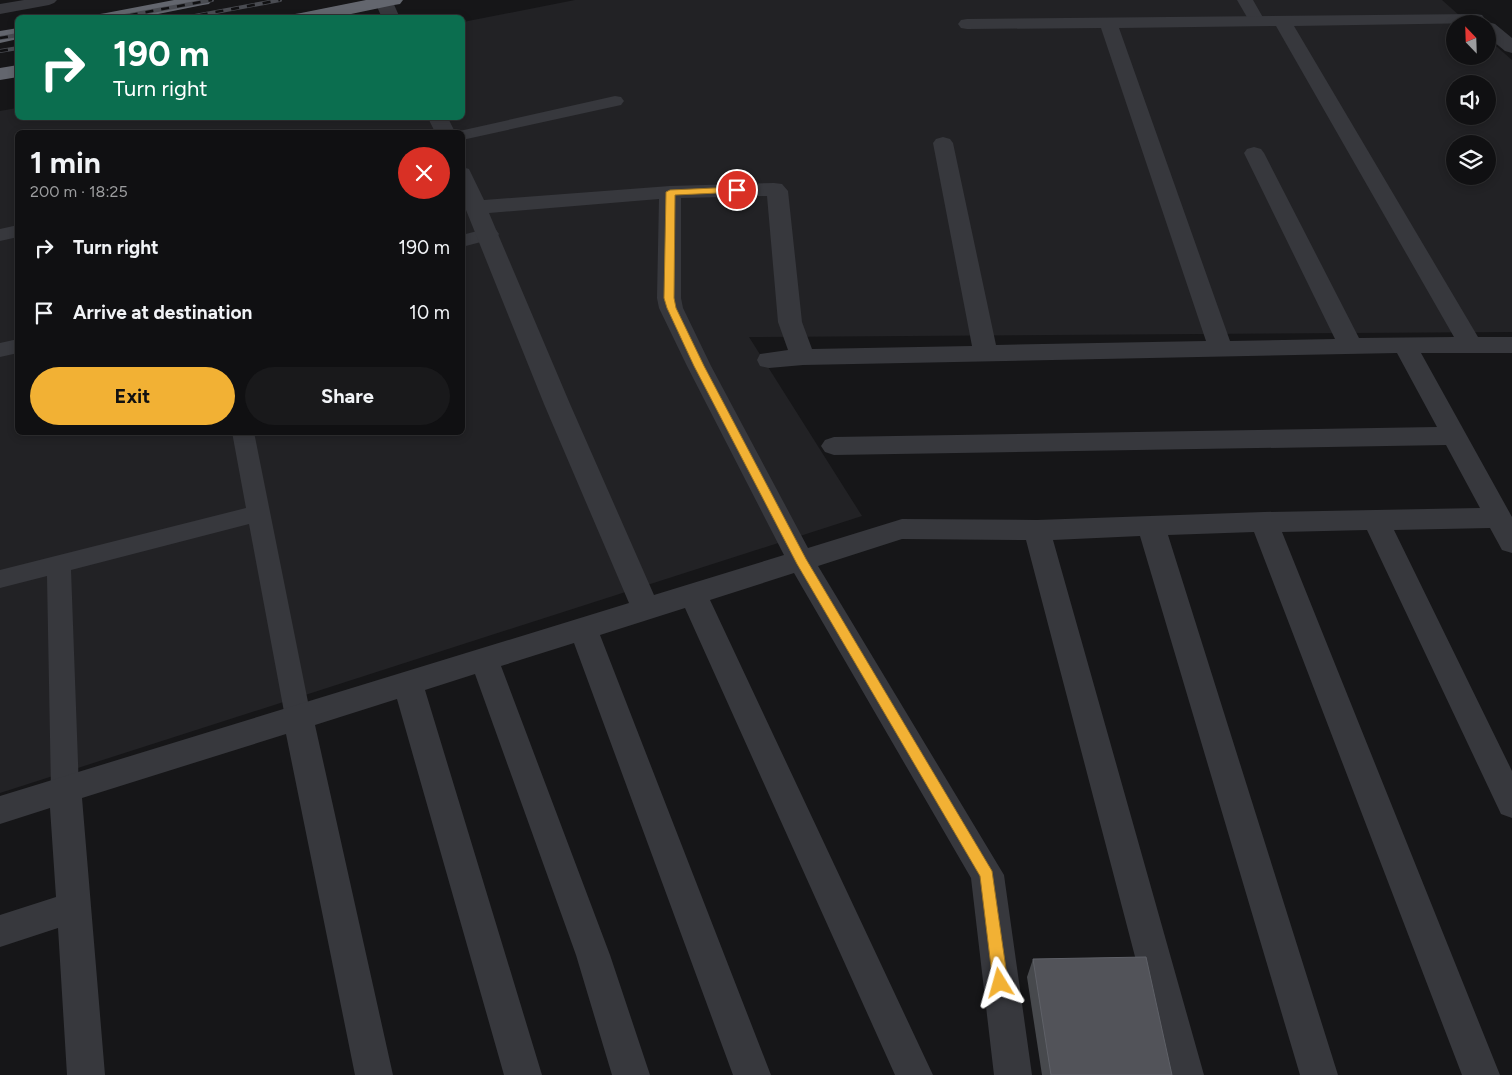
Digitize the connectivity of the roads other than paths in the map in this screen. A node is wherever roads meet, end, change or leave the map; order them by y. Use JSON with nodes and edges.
{"nodes":[{"id":1,"x":49,"y":0,"type":"edge"},
{"id":2,"x":203,"y":0,"type":"edge"},
{"id":3,"x":1245,"y":0,"type":"edge"},
{"id":4,"x":1462,"y":0,"type":"edge"},
{"id":5,"x":390,"y":6,"type":"edge"},
{"id":6,"x":0,"y":9,"type":"edge"},
{"id":7,"x":122,"y":15,"type":"edge"},
{"id":8,"x":323,"y":15,"type":"edge"},
{"id":9,"x":1475,"y":15,"type":"edge"},
{"id":10,"x":1257,"y":21,"type":"junction"},
{"id":11,"x":1282,"y":21,"type":"junction"},
{"id":12,"x":1108,"y":23,"type":"junction"},
{"id":13,"x":1446,"y":23,"type":"edge"},
{"id":14,"x":967,"y":24,"type":"dead end"},
{"id":15,"x":15,"y":34,"type":"edge"},
{"id":16,"x":1496,"y":34,"type":"edge"},
{"id":17,"x":0,"y":36,"type":"edge"},
{"id":18,"x":1512,"y":47,"type":"edge"},
{"id":19,"x":15,"y":72,"type":"edge"},
{"id":20,"x":0,"y":74,"type":"edge"},
{"id":21,"x":615,"y":102,"type":"dead end"},
{"id":22,"x":465,"y":135,"type":"edge"},
{"id":23,"x":943,"y":143,"type":"dead end"},
{"id":24,"x":1254,"y":153,"type":"dead end"},
{"id":25,"x":465,"y":179,"type":"edge"},
{"id":26,"x":670,"y":192,"type":"junction"},
{"id":27,"x":477,"y":207,"type":"junction"},
{"id":28,"x":15,"y":232,"type":"edge"},
{"id":29,"x":489,"y":234,"type":"junction"},
{"id":30,"x":0,"y":235,"type":"edge"},
{"id":31,"x":465,"y":240,"type":"edge"},
{"id":32,"x":1405,"y":345,"type":"junction"},
{"id":33,"x":1471,"y":345,"type":"junction"},
{"id":34,"x":1512,"y":345,"type":"edge"},
{"id":35,"x":1352,"y":346,"type":"junction"},
{"id":36,"x":15,"y":347,"type":"edge"},
{"id":37,"x":1221,"y":349,"type":"junction"},
{"id":38,"x":0,"y":350,"type":"edge"},
{"id":39,"x":986,"y":354,"type":"junction"},
{"id":40,"x":803,"y":357,"type":"junction"},
{"id":41,"x":769,"y":360,"type":"dead end"},
{"id":42,"x":244,"y":435,"type":"edge"},
{"id":43,"x":1454,"y":436,"type":"junction"},
{"id":44,"x":834,"y":446,"type":"dead end"},
{"id":45,"x":258,"y":513,"type":"junction"},
{"id":46,"x":1499,"y":518,"type":"junction"},
{"id":47,"x":1376,"y":520,"type":"junction"},
{"id":48,"x":1264,"y":522,"type":"junction"},
{"id":49,"x":1151,"y":526,"type":"junction"},
{"id":50,"x":1037,"y":530,"type":"junction"},
{"id":51,"x":1512,"y":543,"type":"edge"},
{"id":52,"x":802,"y":561,"type":"junction"},
{"id":53,"x":59,"y":563,"type":"junction"},
{"id":54,"x":0,"y":579,"type":"edge"},
{"id":55,"x":693,"y":594,"type":"junction"},
{"id":56,"x":646,"y":609,"type":"junction"},
{"id":57,"x":583,"y":628,"type":"junction"},
{"id":58,"x":484,"y":659,"type":"junction"},
{"id":59,"x":408,"y":683,"type":"junction"},
{"id":60,"x":298,"y":717,"type":"junction"},
{"id":61,"x":65,"y":790,"type":"junction"},
{"id":62,"x":1512,"y":804,"type":"edge"},
{"id":63,"x":0,"y":810,"type":"edge"},
{"id":64,"x":74,"y":907,"type":"junction"},
{"id":65,"x":0,"y":931,"type":"edge"},
{"id":66,"x":86,"y":1075,"type":"edge"},
{"id":67,"x":374,"y":1075,"type":"edge"},
{"id":68,"x":523,"y":1075,"type":"edge"},
{"id":69,"x":632,"y":1075,"type":"edge"},
{"id":70,"x":752,"y":1075,"type":"edge"},
{"id":71,"x":914,"y":1075,"type":"edge"},
{"id":72,"x":1013,"y":1075,"type":"edge"},
{"id":73,"x":1185,"y":1075,"type":"edge"},
{"id":74,"x":1319,"y":1075,"type":"edge"},
{"id":75,"x":1481,"y":1075,"type":"edge"}],
"edges":[{"from":1,"to":6,"type":"lane"},
{"from":2,"to":7,"type":"highway"},
{"from":3,"to":10,"type":"lane"},
{"from":4,"to":9,"type":"street"},
{"from":5,"to":8,"type":"highway"},
{"from":10,"to":11,"type":"street"},
{"from":10,"to":12,"type":"street"},
{"from":11,"to":13,"type":"street"},
{"from":11,"to":33,"type":"street"},
{"from":12,"to":14,"type":"street"},
{"from":12,"to":37,"type":"street"},
{"from":15,"to":17,"type":"highway"},
{"from":16,"to":18,"type":"street"},
{"from":19,"to":20,"type":"highway"},
{"from":21,"to":22,"type":"lane"},
{"from":23,"to":39,"type":"street"},
{"from":24,"to":35,"type":"street"},
{"from":25,"to":27,"type":"street"},
{"from":26,"to":27,"type":"street"},
{"from":26,"to":40,"type":"street"},
{"from":26,"to":52,"type":"street"},
{"from":27,"to":29,"type":"street"},
{"from":28,"to":30,"type":"lane"},
{"from":29,"to":31,"type":"lane"},
{"from":29,"to":56,"type":"street"},
{"from":32,"to":33,"type":"street"},
{"from":32,"to":35,"type":"street"},
{"from":32,"to":43,"type":"street"},
{"from":33,"to":34,"type":"street"},
{"from":35,"to":37,"type":"street"},
{"from":36,"to":38,"type":"lane"},
{"from":37,"to":39,"type":"street"},
{"from":39,"to":40,"type":"street"},
{"from":40,"to":41,"type":"street"},
{"from":42,"to":45,"type":"lane"},
{"from":43,"to":44,"type":"street"},
{"from":43,"to":46,"type":"street"},
{"from":45,"to":53,"type":"lane"},
{"from":45,"to":60,"type":"lane"},
{"from":46,"to":47,"type":"street"},
{"from":46,"to":51,"type":"street"},
{"from":47,"to":48,"type":"street"},
{"from":47,"to":62,"type":"street"},
{"from":48,"to":49,"type":"street"},
{"from":48,"to":75,"type":"street"},
{"from":49,"to":50,"type":"street"},
{"from":49,"to":74,"type":"street"},
{"from":50,"to":52,"type":"street"},
{"from":50,"to":73,"type":"street"},
{"from":52,"to":55,"type":"street"},
{"from":52,"to":72,"type":"street"},
{"from":53,"to":54,"type":"lane"},
{"from":53,"to":61,"type":"lane"},
{"from":55,"to":56,"type":"street"},
{"from":55,"to":71,"type":"street"},
{"from":56,"to":57,"type":"street"},
{"from":57,"to":58,"type":"street"},
{"from":57,"to":70,"type":"street"},
{"from":58,"to":59,"type":"street"},
{"from":58,"to":69,"type":"street"},
{"from":59,"to":60,"type":"street"},
{"from":59,"to":68,"type":"street"},
{"from":60,"to":61,"type":"street"},
{"from":60,"to":67,"type":"street"},
{"from":61,"to":63,"type":"street"},
{"from":61,"to":64,"type":"street"},
{"from":64,"to":65,"type":"street"},
{"from":64,"to":66,"type":"street"}]}
